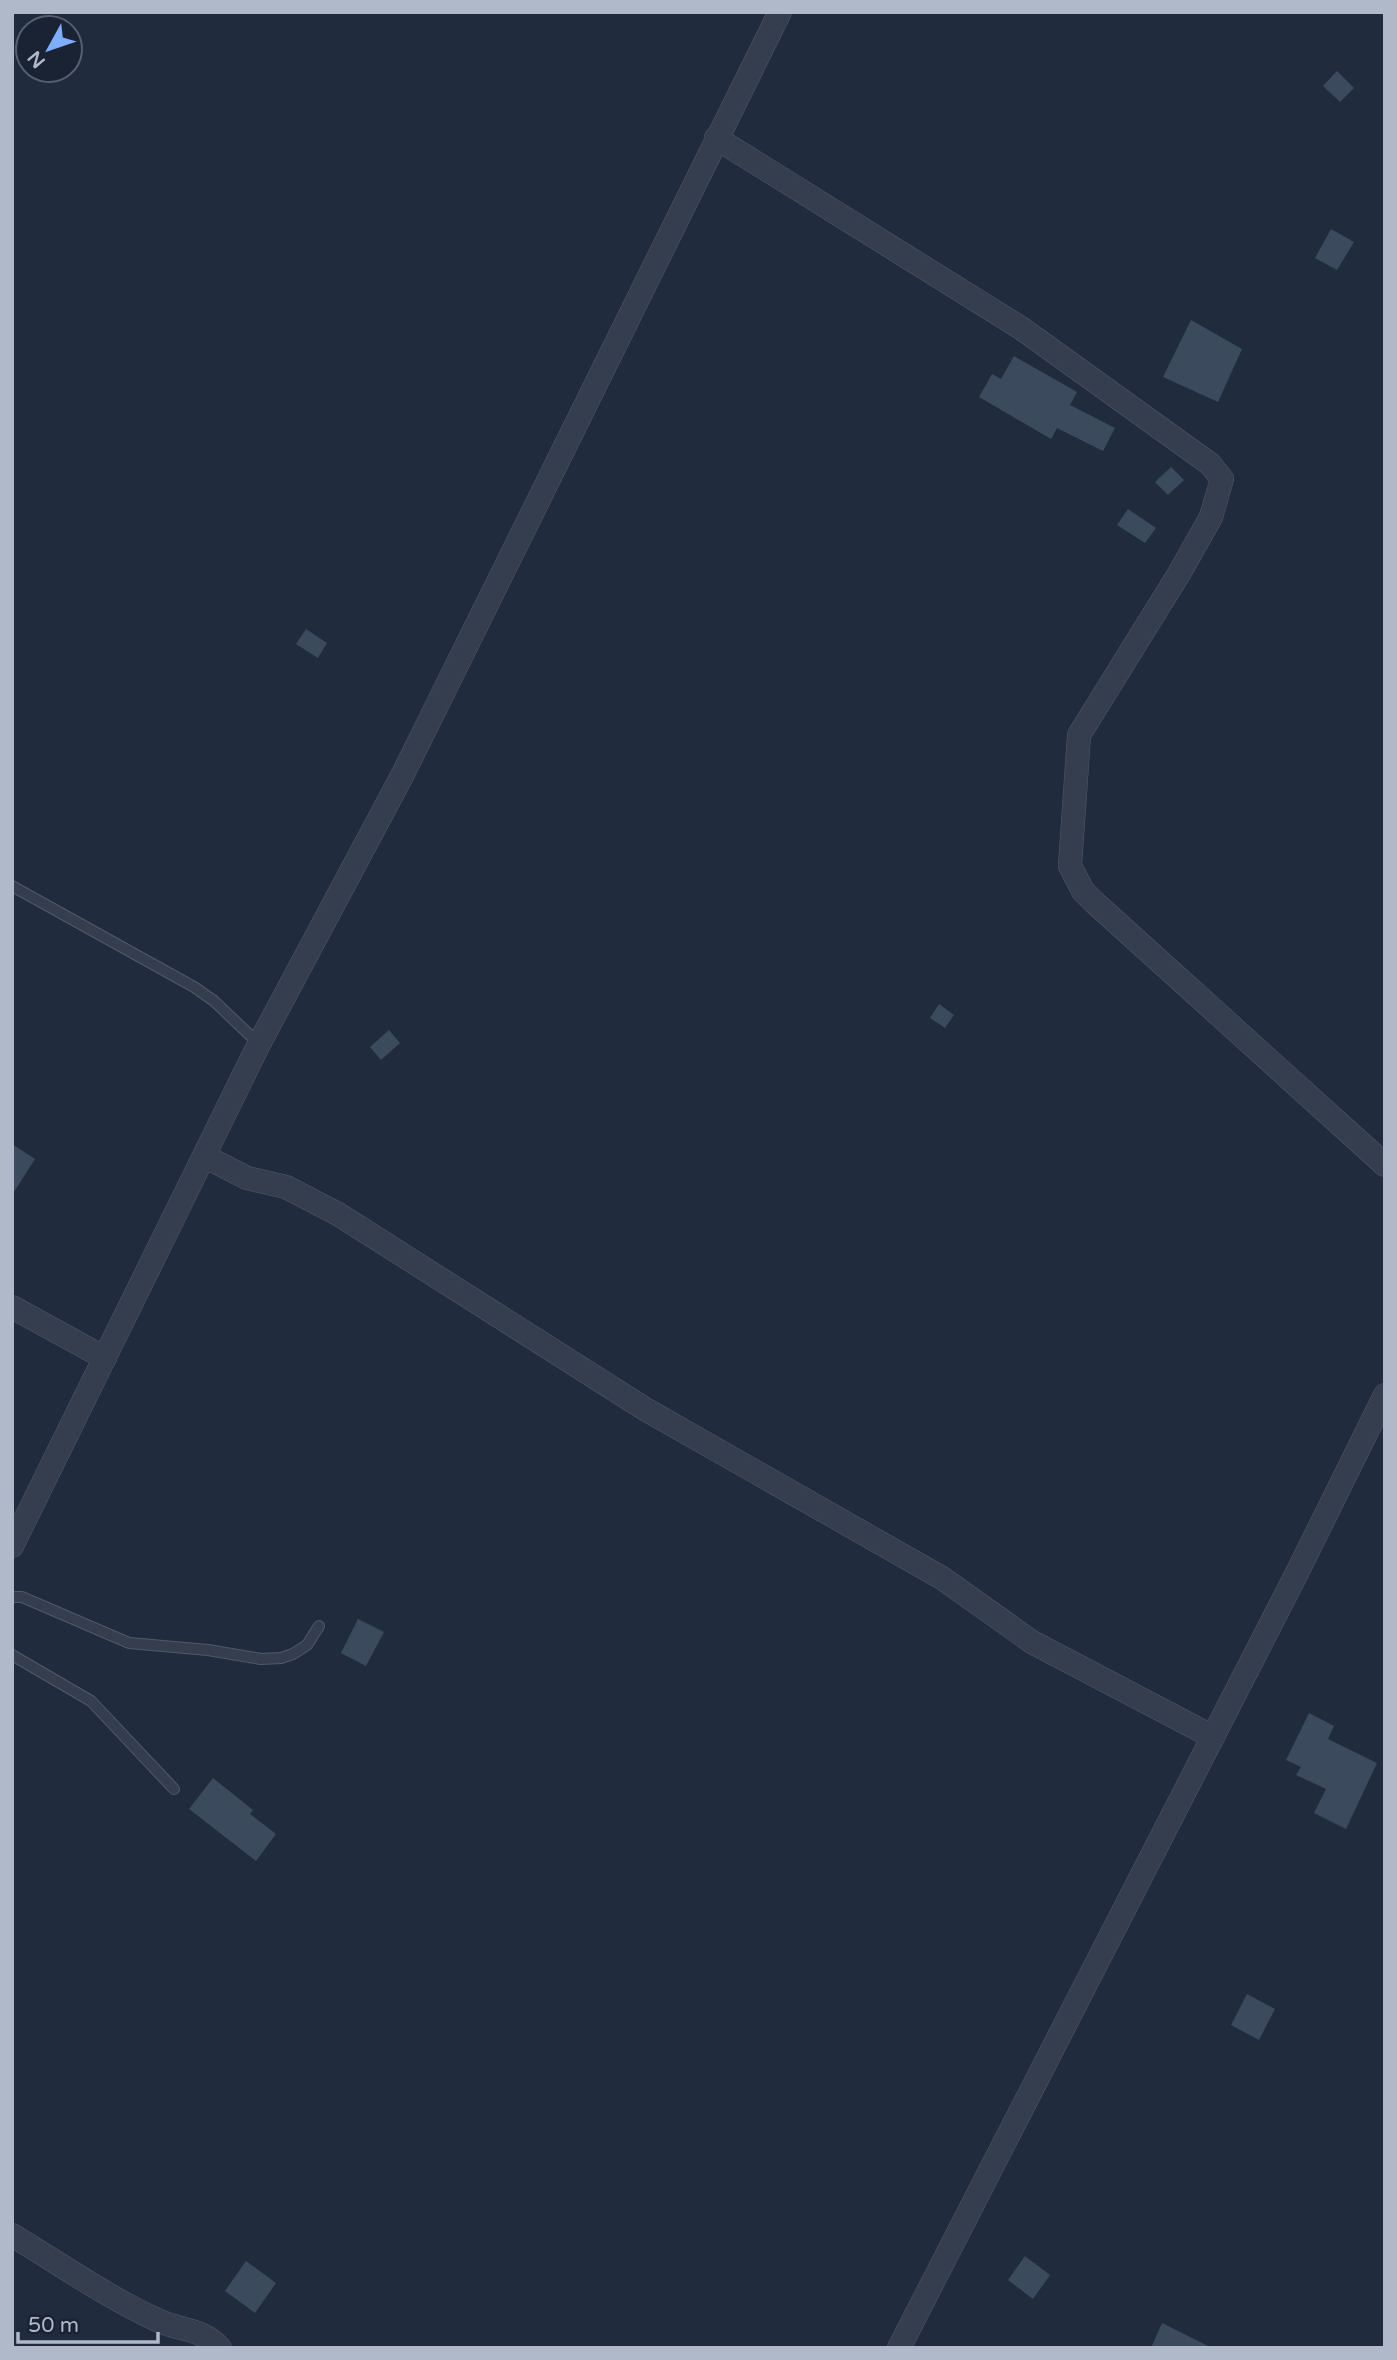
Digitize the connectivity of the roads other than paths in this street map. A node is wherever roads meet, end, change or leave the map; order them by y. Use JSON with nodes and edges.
{"nodes":[{"id":1,"x":780,"y":12,"type":"edge"},
{"id":2,"x":716,"y":138,"type":"junction"},
{"id":3,"x":12,"y":886,"type":"edge"},
{"id":4,"x":259,"y":1044,"type":"junction"},
{"id":5,"x":204,"y":1157,"type":"junction"},
{"id":6,"x":1385,"y":1165,"type":"edge"},
{"id":7,"x":12,"y":1307,"type":"edge"},
{"id":8,"x":105,"y":1358,"type":"junction"},
{"id":9,"x":1385,"y":1395,"type":"edge"},
{"id":10,"x":12,"y":1546,"type":"edge"},
{"id":11,"x":12,"y":1597,"type":"edge"},
{"id":12,"x":320,"y":1626,"type":"dead end"},
{"id":13,"x":12,"y":1655,"type":"edge"},
{"id":14,"x":1213,"y":1737,"type":"junction"},
{"id":15,"x":174,"y":1789,"type":"dead end"},
{"id":16,"x":12,"y":2235,"type":"edge"},
{"id":17,"x":220,"y":2348,"type":"edge"},
{"id":18,"x":899,"y":2348,"type":"edge"}],
"edges":[{"from":1,"to":2,"type":"street"},
{"from":2,"to":4,"type":"street"},
{"from":2,"to":6,"type":"street"},
{"from":3,"to":4,"type":"lane"},
{"from":4,"to":5,"type":"street"},
{"from":5,"to":8,"type":"street"},
{"from":5,"to":14,"type":"street"},
{"from":7,"to":8,"type":"street"},
{"from":8,"to":10,"type":"street"},
{"from":9,"to":14,"type":"street"},
{"from":11,"to":12,"type":"lane"},
{"from":13,"to":15,"type":"lane"},
{"from":14,"to":18,"type":"street"},
{"from":16,"to":17,"type":"street"}]}
